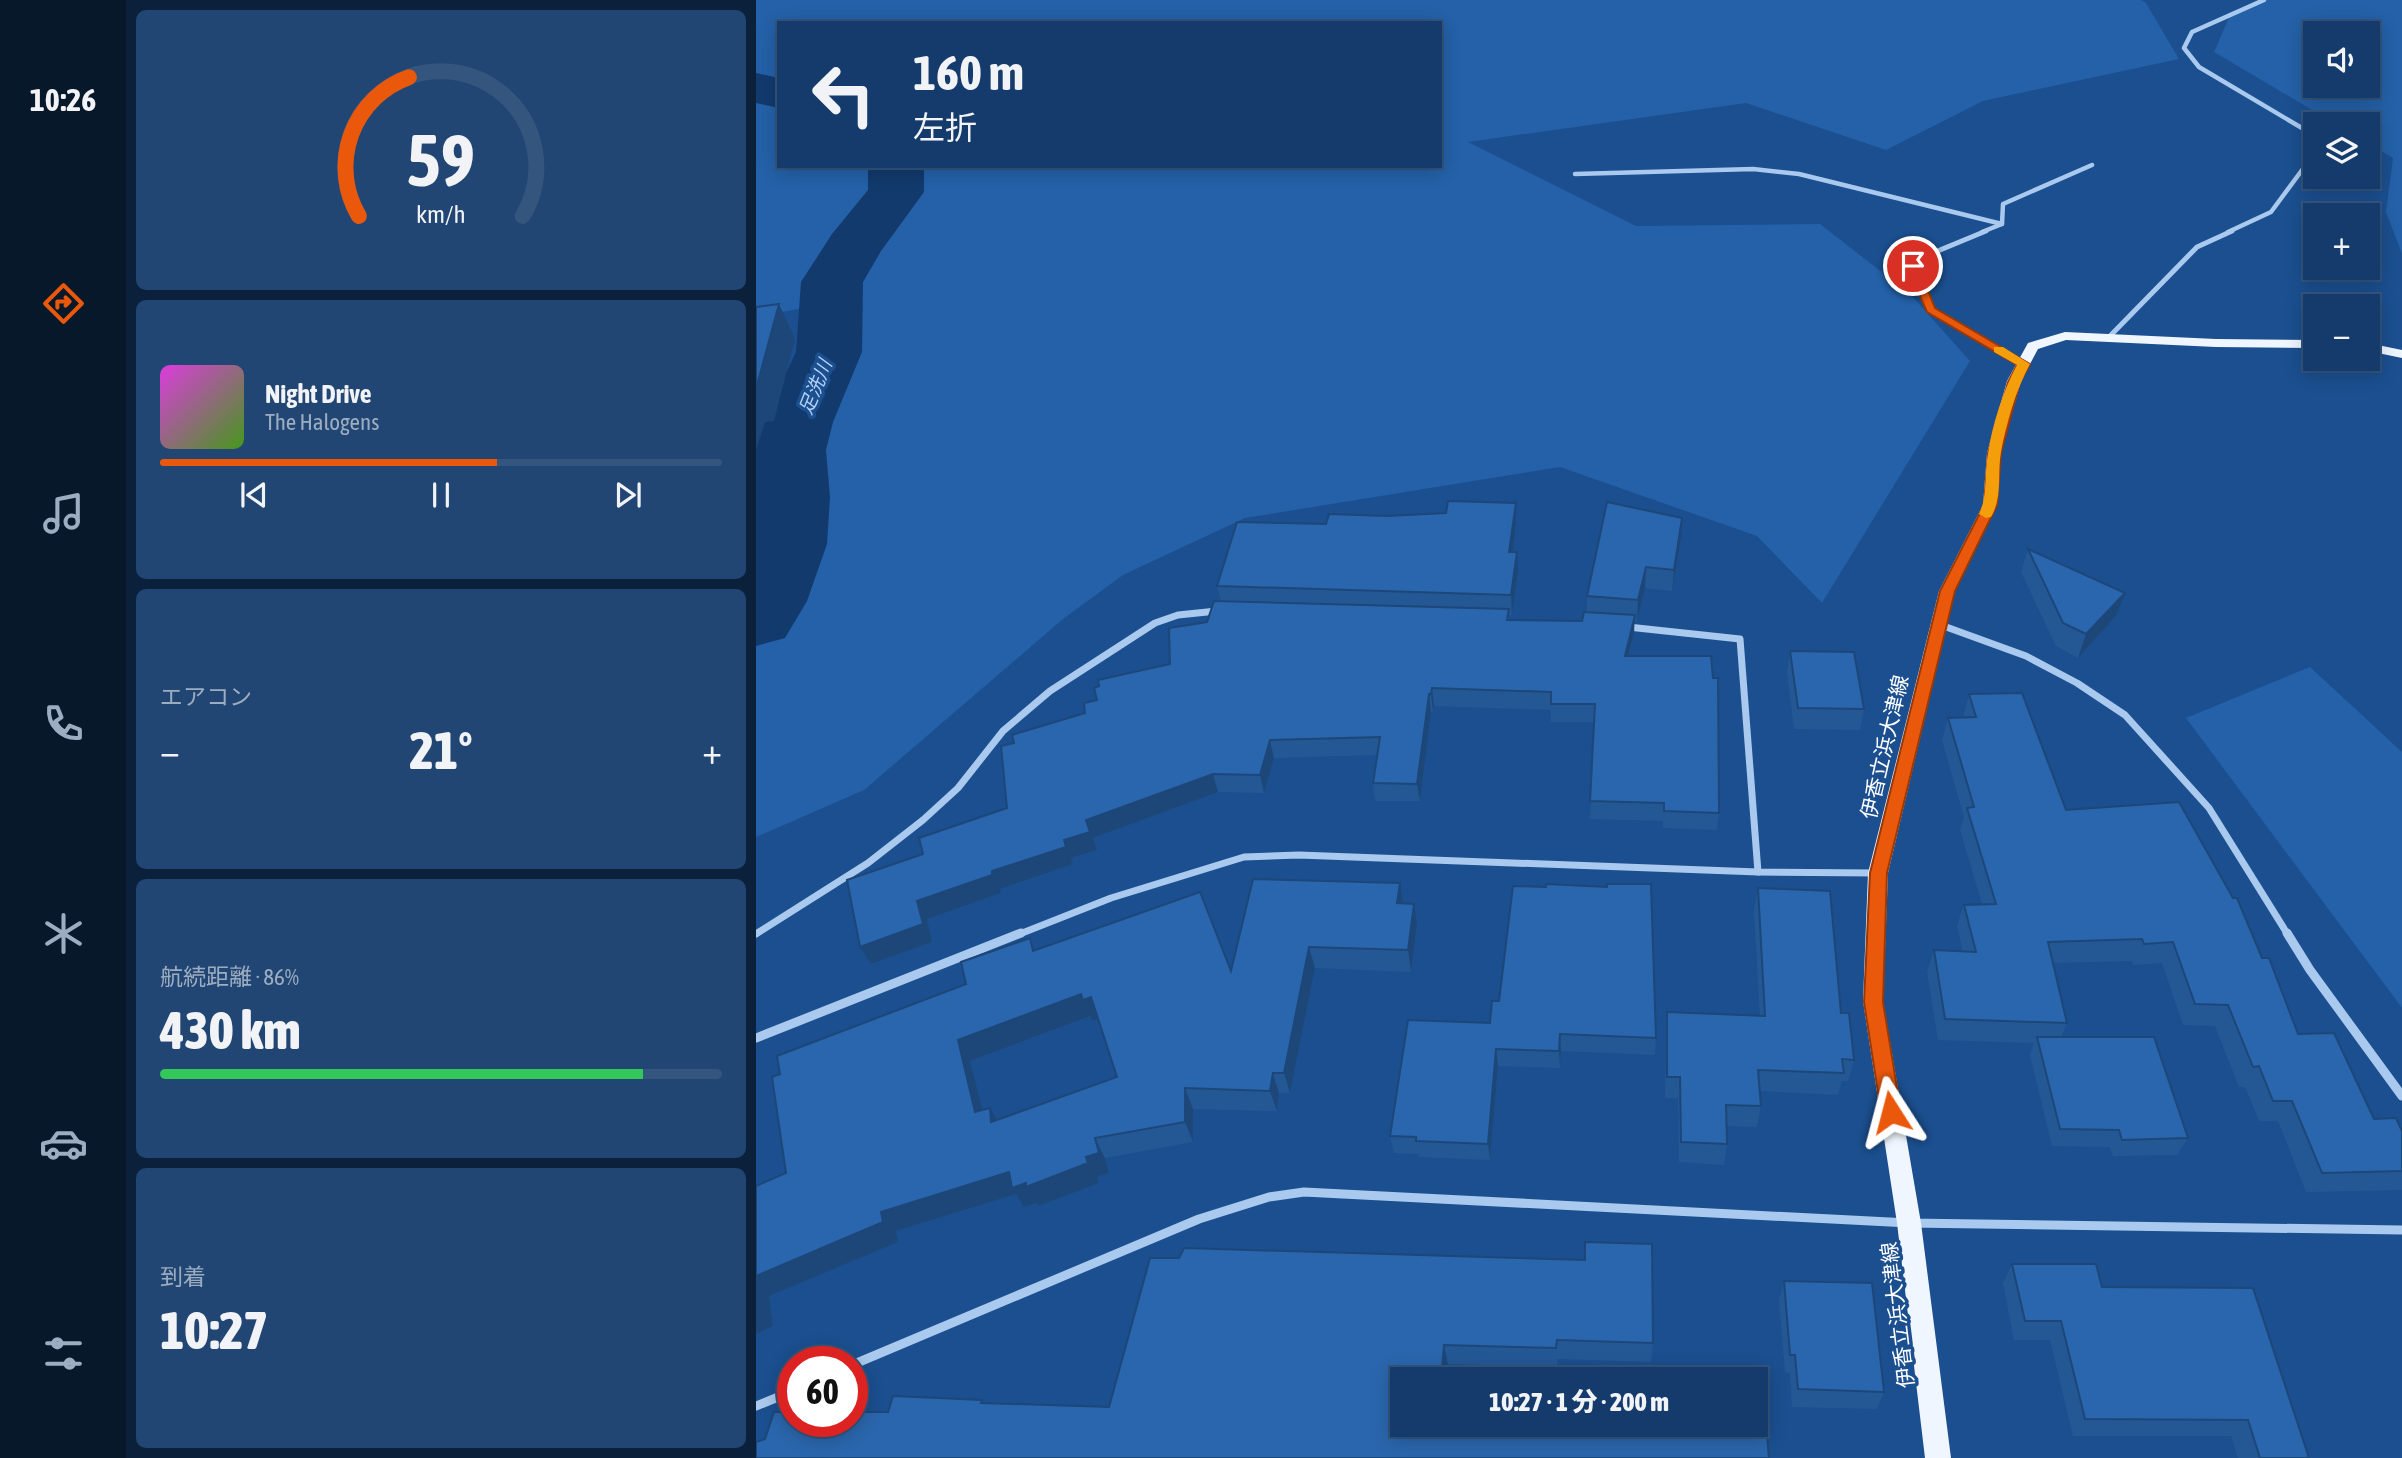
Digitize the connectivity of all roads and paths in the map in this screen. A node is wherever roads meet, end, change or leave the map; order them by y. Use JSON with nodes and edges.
{"nodes":[{"id":1,"x":2264,"y":0,"type":"edge"},
{"id":2,"x":2092,"y":165,"type":"dead end"},
{"id":3,"x":1575,"y":174,"type":"dead end"},
{"id":4,"x":2002,"y":224,"type":"junction"},
{"id":5,"x":2110,"y":337,"type":"junction"},
{"id":6,"x":2303,"y":344,"type":"edge"},
{"id":7,"x":2380,"y":349,"type":"edge"},
{"id":8,"x":2402,"y":354,"type":"edge"},
{"id":9,"x":2024,"y":364,"type":"junction"},
{"id":10,"x":1223,"y":611,"type":"edge"},
{"id":11,"x":1938,"y":624,"type":"junction"},
{"id":12,"x":1621,"y":626,"type":"edge"},
{"id":13,"x":1758,"y":872,"type":"junction"},
{"id":14,"x":1878,"y":873,"type":"junction"},
{"id":15,"x":756,"y":934,"type":"edge"},
{"id":16,"x":756,"y":1038,"type":"edge"},
{"id":17,"x":2402,"y":1096,"type":"edge"},
{"id":18,"x":1909,"y":1223,"type":"junction"},
{"id":19,"x":2402,"y":1230,"type":"edge"},
{"id":20,"x":868,"y":1359,"type":"edge"},
{"id":21,"x":777,"y":1397,"type":"edge"},
{"id":22,"x":756,"y":1406,"type":"edge"},
{"id":23,"x":1938,"y":1458,"type":"edge"}],
"edges":[{"from":1,"to":5,"type":"street"},
{"from":2,"to":4,"type":"street"},
{"from":3,"to":4,"type":"street"},
{"from":4,"to":9,"type":"street"},
{"from":5,"to":6,"type":"main road","name":"伊香立浜大津線"},
{"from":5,"to":9,"type":"main road","name":"伊香立浜大津線"},
{"from":7,"to":8,"type":"main road"},
{"from":9,"to":11,"type":"main road","name":"伊香立浜大津線"},
{"from":10,"to":15,"type":"street"},
{"from":11,"to":14,"type":"main road","name":"伊香立浜大津線"},
{"from":11,"to":17,"type":"street"},
{"from":12,"to":13,"type":"street"},
{"from":13,"to":14,"type":"street"},
{"from":13,"to":16,"type":"street"},
{"from":14,"to":18,"type":"main road","name":"伊香立浜大津線"},
{"from":18,"to":19,"type":"street"},
{"from":18,"to":20,"type":"street"},
{"from":18,"to":23,"type":"main road","name":"伊香立浜大津線"},
{"from":21,"to":22,"type":"street"}]}
